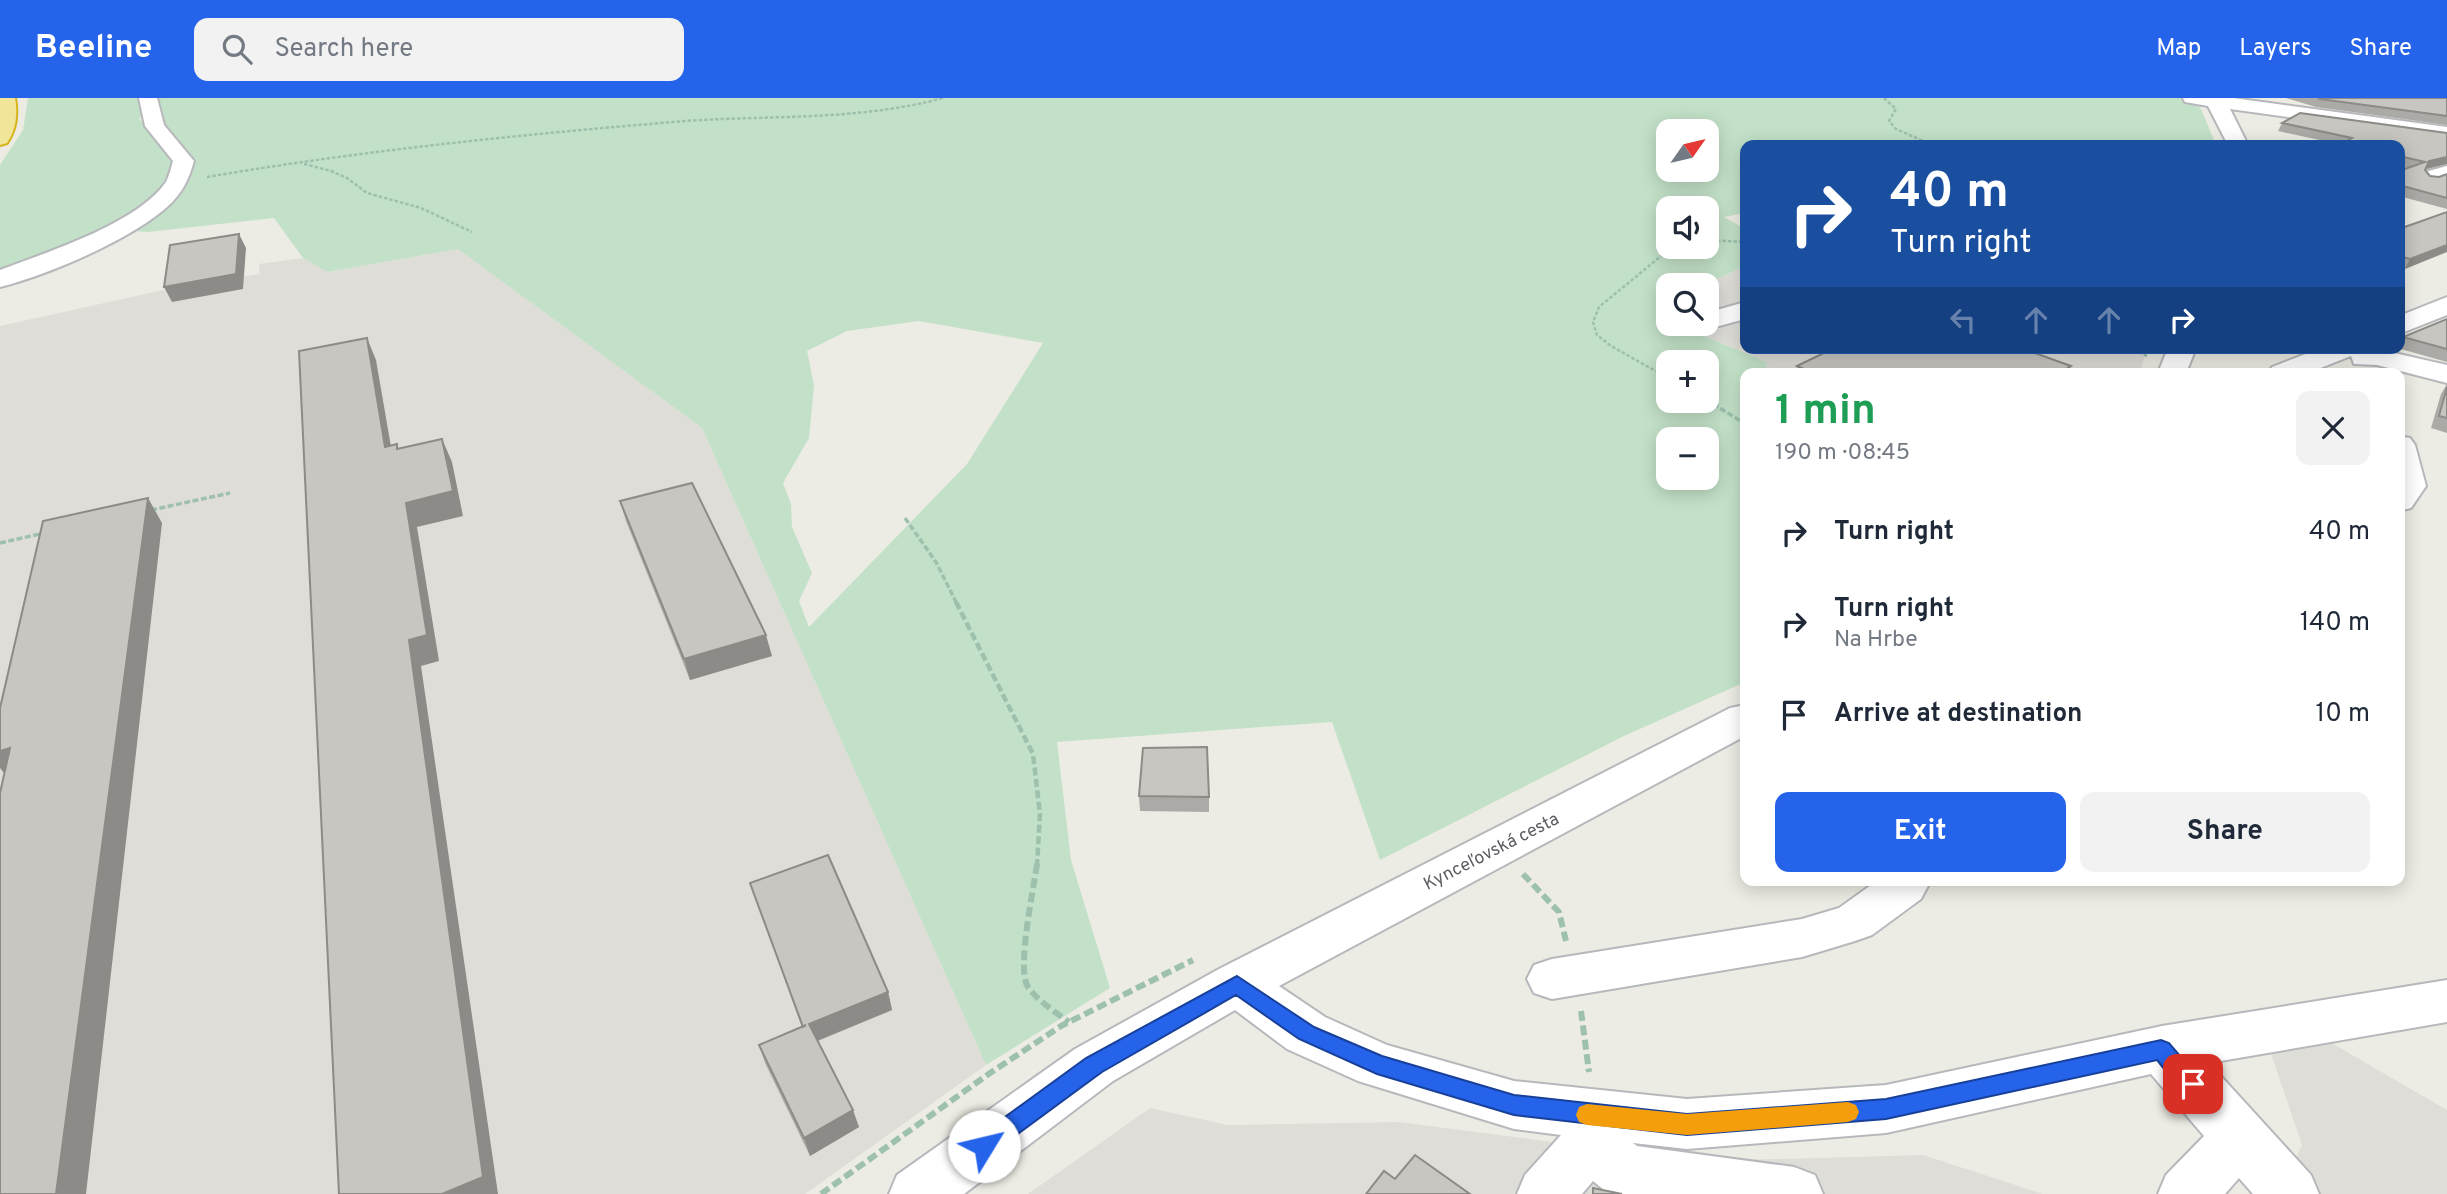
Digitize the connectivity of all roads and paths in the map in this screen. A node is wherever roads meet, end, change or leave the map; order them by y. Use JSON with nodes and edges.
{"nodes":[{"id":1,"x":6,"y":98,"type":"edge"},
{"id":2,"x":148,"y":98,"type":"edge"},
{"id":3,"x":943,"y":98,"type":"edge"},
{"id":4,"x":1884,"y":98,"type":"edge"},
{"id":5,"x":2192,"y":98,"type":"edge"},
{"id":6,"x":2214,"y":100,"type":"edge"},
{"id":7,"x":2290,"y":112,"type":"junction"},
{"id":8,"x":2266,"y":126,"type":"dead end"},
{"id":9,"x":2447,"y":133,"type":"edge"},
{"id":10,"x":0,"y":139,"type":"edge"},
{"id":11,"x":1921,"y":140,"type":"edge"},
{"id":12,"x":2235,"y":140,"type":"edge"},
{"id":13,"x":297,"y":163,"type":"junction"},
{"id":14,"x":176,"y":184,"type":"junction"},
{"id":15,"x":472,"y":232,"type":"dead end"},
{"id":16,"x":1719,"y":241,"type":"edge"},
{"id":17,"x":1740,"y":242,"type":"edge"},
{"id":18,"x":1658,"y":259,"type":"edge"},
{"id":19,"x":0,"y":279,"type":"edge"},
{"id":20,"x":2447,"y":305,"type":"edge"},
{"id":21,"x":1740,"y":312,"type":"edge"},
{"id":22,"x":1719,"y":318,"type":"dead end"},
{"id":23,"x":2405,"y":323,"type":"edge"},
{"id":24,"x":2360,"y":357,"type":"edge"},
{"id":25,"x":2306,"y":368,"type":"edge"},
{"id":26,"x":1656,"y":371,"type":"edge"},
{"id":27,"x":2447,"y":374,"type":"edge"},
{"id":28,"x":1719,"y":407,"type":"edge"},
{"id":29,"x":1740,"y":421,"type":"edge"},
{"id":30,"x":2405,"y":467,"type":"edge"},
{"id":31,"x":230,"y":492,"type":"dead end"},
{"id":32,"x":2405,"y":493,"type":"edge"},
{"id":33,"x":149,"y":510,"type":"edge"},
{"id":34,"x":905,"y":518,"type":"dead end"},
{"id":35,"x":54,"y":531,"type":"edge"},
{"id":36,"x":0,"y":543,"type":"edge"},
{"id":37,"x":1740,"y":722,"type":"edge"},
{"id":38,"x":1904,"y":886,"type":"edge"},
{"id":39,"x":1552,"y":979,"type":"dead end"},
{"id":40,"x":1237,"y":984,"type":"junction"},
{"id":41,"x":2447,"y":1001,"type":"edge"},
{"id":42,"x":1069,"y":1022,"type":"dead end"},
{"id":43,"x":2161,"y":1049,"type":"junction"},
{"id":44,"x":1590,"y":1128,"type":"junction"},
{"id":45,"x":2239,"y":1137,"type":"junction"},
{"id":46,"x":918,"y":1194,"type":"edge"},
{"id":47,"x":1546,"y":1194,"type":"edge"},
{"id":48,"x":1794,"y":1194,"type":"edge"},
{"id":49,"x":2187,"y":1194,"type":"edge"},
{"id":50,"x":2290,"y":1194,"type":"edge"}],
"edges":[{"from":1,"to":10,"type":"highway"},
{"from":2,"to":14,"type":"street"},
{"from":3,"to":13,"type":"path"},
{"from":4,"to":11,"type":"path"},
{"from":5,"to":6,"type":"street"},
{"from":6,"to":7,"type":"street"},
{"from":6,"to":12,"type":"street"},
{"from":7,"to":8,"type":"street"},
{"from":7,"to":9,"type":"street"},
{"from":13,"to":14,"type":"path"},
{"from":13,"to":15,"type":"path"},
{"from":14,"to":19,"type":"street"},
{"from":16,"to":17,"type":"path"},
{"from":18,"to":26,"type":"path"},
{"from":20,"to":23,"type":"street"},
{"from":21,"to":22,"type":"street"},
{"from":24,"to":25,"type":"street"},
{"from":24,"to":27,"type":"street"},
{"from":28,"to":29,"type":"path"},
{"from":30,"to":32,"type":"street"},
{"from":31,"to":33,"type":"path"},
{"from":34,"to":42,"type":"path"},
{"from":35,"to":36,"type":"path"},
{"from":37,"to":40,"type":"street","name":"Kynceľovská cesta"},
{"from":38,"to":39,"type":"street"},
{"from":40,"to":44,"type":"street"},
{"from":40,"to":46,"type":"street","name":"Kynceľovská cesta"},
{"from":41,"to":43,"type":"street"},
{"from":43,"to":44,"type":"street"},
{"from":43,"to":45,"type":"street"},
{"from":44,"to":47,"type":"street"},
{"from":44,"to":48,"type":"street"},
{"from":45,"to":49,"type":"street"},
{"from":45,"to":50,"type":"street"}]}
